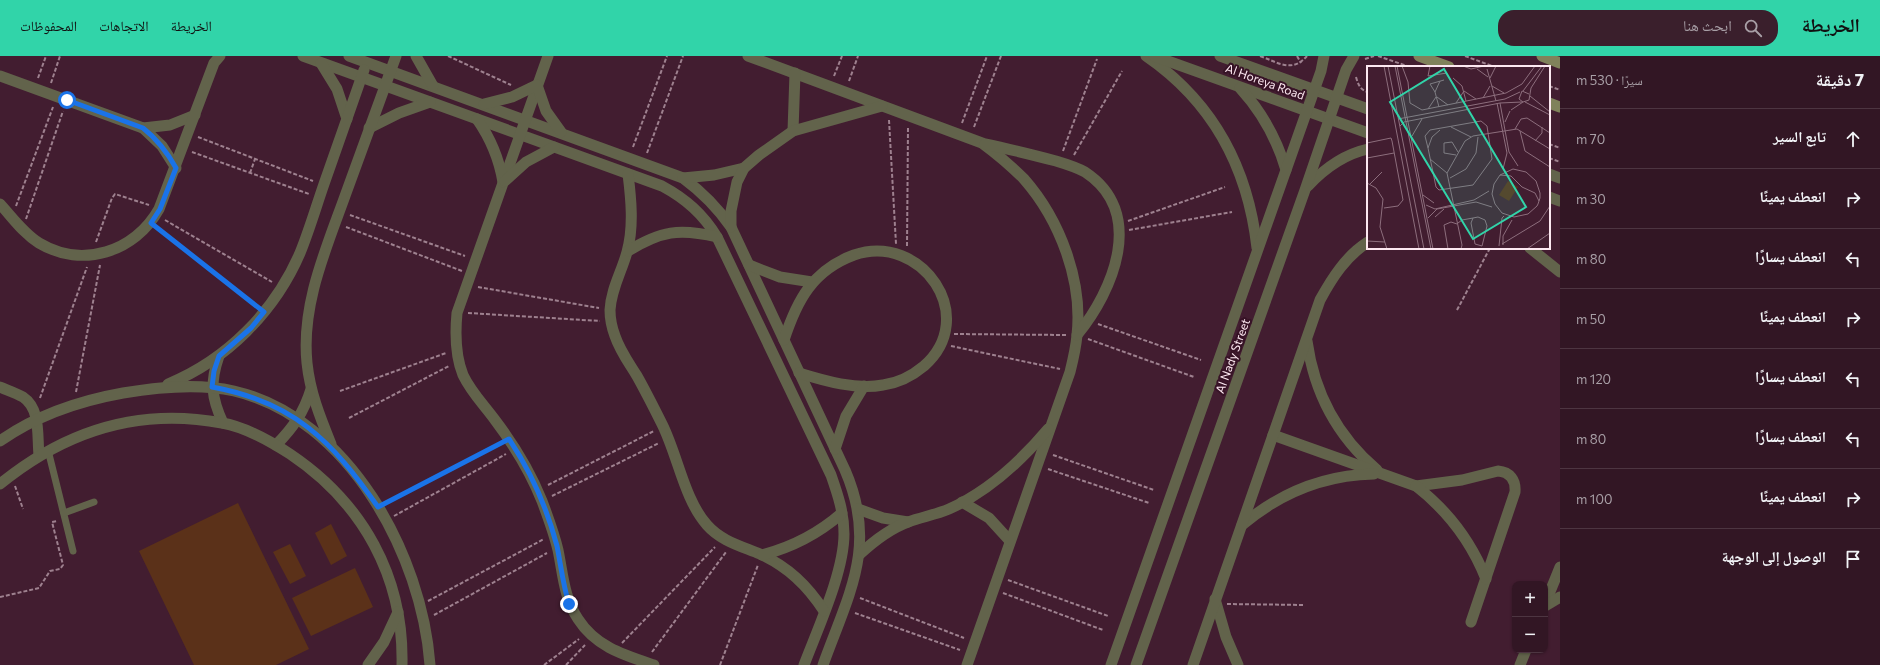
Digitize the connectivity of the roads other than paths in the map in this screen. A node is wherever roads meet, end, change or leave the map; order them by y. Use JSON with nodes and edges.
{"nodes":[{"id":1,"x":303,"y":56,"type":"edge"},
{"id":2,"x":350,"y":56,"type":"edge"},
{"id":3,"x":396,"y":56,"type":"edge"},
{"id":4,"x":416,"y":56,"type":"edge"},
{"id":5,"x":548,"y":56,"type":"edge"},
{"id":6,"x":748,"y":56,"type":"edge"},
{"id":7,"x":1146,"y":56,"type":"edge"},
{"id":8,"x":1154,"y":56,"type":"edge"},
{"id":9,"x":1220,"y":56,"type":"edge"},
{"id":10,"x":1324,"y":56,"type":"edge"},
{"id":11,"x":1419,"y":56,"type":"edge"},
{"id":12,"x":1542,"y":56,"type":"edge"},
{"id":13,"x":216,"y":58,"type":"edge"},
{"id":14,"x":368,"y":59,"type":"edge"},
{"id":15,"x":1358,"y":59,"type":"edge"},
{"id":16,"x":321,"y":62,"type":"junction"},
{"id":17,"x":1560,"y":62,"type":"edge"},
{"id":18,"x":1446,"y":66,"type":"edge"},
{"id":19,"x":390,"y":71,"type":"junction"},
{"id":20,"x":795,"y":73,"type":"junction"},
{"id":21,"x":0,"y":76,"type":"edge"},
{"id":22,"x":361,"y":77,"type":"junction"},
{"id":23,"x":385,"y":85,"type":"junction"},
{"id":24,"x":537,"y":85,"type":"junction"},
{"id":25,"x":433,"y":86,"type":"junction"},
{"id":26,"x":1238,"y":86,"type":"junction"},
{"id":27,"x":1314,"y":90,"type":"junction"},
{"id":28,"x":1336,"y":98,"type":"junction"},
{"id":29,"x":430,"y":102,"type":"junction"},
{"id":30,"x":1550,"y":103,"type":"edge"},
{"id":31,"x":483,"y":104,"type":"junction"},
{"id":32,"x":885,"y":107,"type":"junction"},
{"id":33,"x":1560,"y":107,"type":"edge"},
{"id":34,"x":1367,"y":109,"type":"edge"},
{"id":35,"x":1307,"y":111,"type":"junction"},
{"id":36,"x":195,"y":115,"type":"junction"},
{"id":37,"x":347,"y":119,"type":"junction"},
{"id":38,"x":477,"y":119,"type":"junction"},
{"id":39,"x":1329,"y":119,"type":"junction"},
{"id":40,"x":525,"y":120,"type":"junction"},
{"id":41,"x":143,"y":128,"type":"junction"},
{"id":42,"x":370,"y":128,"type":"junction"},
{"id":43,"x":793,"y":131,"type":"junction"},
{"id":44,"x":561,"y":133,"type":"junction"},
{"id":45,"x":1367,"y":133,"type":"edge"},
{"id":46,"x":520,"y":134,"type":"junction"},
{"id":47,"x":982,"y":143,"type":"junction"},
{"id":48,"x":554,"y":147,"type":"junction"},
{"id":49,"x":1367,"y":149,"type":"edge"},
{"id":50,"x":176,"y":168,"type":"junction"},
{"id":51,"x":744,"y":168,"type":"junction"},
{"id":52,"x":1286,"y":170,"type":"junction"},
{"id":53,"x":628,"y":174,"type":"junction"},
{"id":54,"x":1550,"y":174,"type":"edge"},
{"id":55,"x":683,"y":178,"type":"junction"},
{"id":56,"x":1560,"y":178,"type":"edge"},
{"id":57,"x":503,"y":183,"type":"junction"},
{"id":58,"x":1305,"y":190,"type":"junction"},
{"id":59,"x":1550,"y":198,"type":"edge"},
{"id":60,"x":1560,"y":201,"type":"edge"},
{"id":61,"x":0,"y":204,"type":"edge"},
{"id":62,"x":731,"y":227,"type":"junction"},
{"id":63,"x":717,"y":237,"type":"junction"},
{"id":64,"x":1367,"y":243,"type":"edge"},
{"id":65,"x":1531,"y":249,"type":"edge"},
{"id":66,"x":628,"y":250,"type":"junction"},
{"id":67,"x":1258,"y":250,"type":"junction"},
{"id":68,"x":749,"y":265,"type":"junction"},
{"id":69,"x":1560,"y":272,"type":"edge"},
{"id":70,"x":812,"y":282,"type":"junction"},
{"id":71,"x":1077,"y":335,"type":"junction"},
{"id":72,"x":1306,"y":339,"type":"junction"},
{"id":73,"x":784,"y":340,"type":"junction"},
{"id":74,"x":219,"y":356,"type":"junction"},
{"id":75,"x":800,"y":373,"type":"junction"},
{"id":76,"x":864,"y":386,"type":"junction"},
{"id":77,"x":0,"y":387,"type":"edge"},
{"id":78,"x":212,"y":387,"type":"junction"},
{"id":79,"x":159,"y":388,"type":"junction"},
{"id":80,"x":311,"y":389,"type":"junction"},
{"id":81,"x":35,"y":415,"type":"junction"},
{"id":82,"x":298,"y":419,"type":"junction"},
{"id":83,"x":223,"y":423,"type":"junction"},
{"id":84,"x":1052,"y":424,"type":"junction"},
{"id":85,"x":1272,"y":435,"type":"junction"},
{"id":86,"x":0,"y":441,"type":"edge"},
{"id":87,"x":276,"y":445,"type":"junction"},
{"id":88,"x":835,"y":449,"type":"junction"},
{"id":89,"x":334,"y":450,"type":"junction"},
{"id":90,"x":43,"y":453,"type":"junction"},
{"id":91,"x":1382,"y":474,"type":"junction"},
{"id":92,"x":0,"y":484,"type":"edge"},
{"id":93,"x":1416,"y":486,"type":"junction"},
{"id":94,"x":94,"y":502,"type":"dead end"},
{"id":95,"x":962,"y":502,"type":"junction"},
{"id":96,"x":858,"y":509,"type":"junction"},
{"id":97,"x":842,"y":513,"type":"junction"},
{"id":98,"x":65,"y":516,"type":"junction"},
{"id":99,"x":909,"y":522,"type":"junction"},
{"id":100,"x":1241,"y":525,"type":"junction"},
{"id":101,"x":1010,"y":541,"type":"junction"},
{"id":102,"x":74,"y":551,"type":"dead end"},
{"id":103,"x":860,"y":554,"type":"junction"},
{"id":104,"x":762,"y":555,"type":"junction"},
{"id":105,"x":1560,"y":567,"type":"edge"},
{"id":106,"x":1486,"y":579,"type":"junction"},
{"id":107,"x":1548,"y":597,"type":"edge"},
{"id":108,"x":1560,"y":597,"type":"edge"},
{"id":109,"x":1216,"y":601,"type":"junction"},
{"id":110,"x":1548,"y":603,"type":"edge"},
{"id":111,"x":398,"y":609,"type":"junction"},
{"id":112,"x":824,"y":611,"type":"junction"},
{"id":113,"x":1471,"y":622,"type":"dead end"},
{"id":114,"x":429,"y":652,"type":"junction"},
{"id":115,"x":1525,"y":653,"type":"edge"},
{"id":116,"x":649,"y":663,"type":"edge"},
{"id":117,"x":1116,"y":663,"type":"edge"},
{"id":118,"x":368,"y":665,"type":"edge"},
{"id":119,"x":402,"y":665,"type":"edge"},
{"id":120,"x":430,"y":665,"type":"edge"},
{"id":121,"x":435,"y":665,"type":"edge"},
{"id":122,"x":804,"y":665,"type":"edge"},
{"id":123,"x":823,"y":665,"type":"edge"},
{"id":124,"x":966,"y":665,"type":"edge"},
{"id":125,"x":1136,"y":665,"type":"edge"},
{"id":126,"x":1193,"y":665,"type":"edge"},
{"id":127,"x":1238,"y":665,"type":"edge"},
{"id":128,"x":1520,"y":665,"type":"edge"}],
"edges":[{"from":1,"to":16,"type":"street"},
{"from":2,"to":14,"type":"street"},
{"from":3,"to":19,"type":"street"},
{"from":4,"to":25,"type":"street"},
{"from":5,"to":24,"type":"street"},
{"from":6,"to":20,"type":"street"},
{"from":7,"to":67,"type":"street"},
{"from":8,"to":26,"type":"street","name":"Al Horeya Road"},
{"from":9,"to":27,"type":"street","name":"Al Horeya Road"},
{"from":10,"to":27,"type":"street","name":"Al Nady Street"},
{"from":11,"to":18,"type":"main road"},
{"from":12,"to":17,"type":"main road"},
{"from":13,"to":36,"type":"street"},
{"from":14,"to":19,"type":"street"},
{"from":14,"to":22,"type":"street"},
{"from":15,"to":28,"type":"street","name":"Al Nady Street"},
{"from":16,"to":22,"type":"street"},
{"from":16,"to":37,"type":"street"},
{"from":19,"to":23,"type":"street"},
{"from":19,"to":25,"type":"street"},
{"from":20,"to":32,"type":"street"},
{"from":20,"to":43,"type":"street"},
{"from":21,"to":41,"type":"street"},
{"from":22,"to":23,"type":"street"},
{"from":22,"to":37,"type":"street"},
{"from":23,"to":29,"type":"street"},
{"from":23,"to":42,"type":"street"},
{"from":24,"to":31,"type":"street"},
{"from":24,"to":40,"type":"street"},
{"from":24,"to":44,"type":"street"},
{"from":25,"to":31,"type":"street"},
{"from":26,"to":35,"type":"street","name":"Al Horeya Road"},
{"from":26,"to":52,"type":"street"},
{"from":27,"to":28,"type":"street","name":"Al Horeya Road"},
{"from":27,"to":35,"type":"street","name":"Al Nady Street"},
{"from":28,"to":34,"type":"street","name":"Al Horeya Road"},
{"from":28,"to":39,"type":"street","name":"Al Nady Street"},
{"from":29,"to":38,"type":"street"},
{"from":29,"to":42,"type":"street"},
{"from":30,"to":33,"type":"main road"},
{"from":31,"to":40,"type":"street"},
{"from":32,"to":43,"type":"street"},
{"from":32,"to":47,"type":"street"},
{"from":35,"to":39,"type":"street","name":"Al Horeya Road"},
{"from":35,"to":52,"type":"street","name":"Al Nady Street"},
{"from":36,"to":41,"type":"street"},
{"from":36,"to":50,"type":"street"},
{"from":37,"to":74,"type":"street"},
{"from":38,"to":46,"type":"street"},
{"from":38,"to":57,"type":"street"},
{"from":39,"to":45,"type":"street","name":"Al Horeya Road"},
{"from":39,"to":58,"type":"street","name":"Al Nady Street"},
{"from":40,"to":44,"type":"street"},
{"from":40,"to":46,"type":"street"},
{"from":41,"to":50,"type":"street"},
{"from":42,"to":80,"type":"street"},
{"from":43,"to":51,"type":"street"},
{"from":44,"to":55,"type":"street"},
{"from":46,"to":48,"type":"street"},
{"from":46,"to":57,"type":"street"},
{"from":47,"to":71,"type":"street"},
{"from":47,"to":71,"type":"street"},
{"from":48,"to":53,"type":"street"},
{"from":48,"to":57,"type":"street"},
{"from":49,"to":58,"type":"street"},
{"from":50,"to":61,"type":"street"},
{"from":51,"to":55,"type":"street"},
{"from":51,"to":62,"type":"street"},
{"from":52,"to":67,"type":"street","name":"Al Nady Street"},
{"from":53,"to":63,"type":"street"},
{"from":53,"to":66,"type":"street"},
{"from":54,"to":56,"type":"street"},
{"from":55,"to":62,"type":"street"},
{"from":57,"to":116,"type":"street"},
{"from":58,"to":125,"type":"street","name":"Al Nady Street"},
{"from":59,"to":60,"type":"street"},
{"from":62,"to":68,"type":"street"},
{"from":63,"to":66,"type":"street"},
{"from":63,"to":97,"type":"street"},
{"from":64,"to":72,"type":"street"},
{"from":65,"to":69,"type":"street"},
{"from":66,"to":104,"type":"street"},
{"from":67,"to":117,"type":"street","name":"Al Nady Street"},
{"from":68,"to":70,"type":"street"},
{"from":68,"to":73,"type":"street"},
{"from":70,"to":73,"type":"street"},
{"from":70,"to":76,"type":"street"},
{"from":71,"to":84,"type":"street"},
{"from":72,"to":85,"type":"street"},
{"from":72,"to":91,"type":"street"},
{"from":73,"to":75,"type":"street"},
{"from":74,"to":78,"type":"street"},
{"from":74,"to":79,"type":"street"},
{"from":75,"to":76,"type":"street"},
{"from":75,"to":88,"type":"street"},
{"from":76,"to":88,"type":"street"},
{"from":77,"to":81,"type":"street"},
{"from":78,"to":79,"type":"street"},
{"from":78,"to":82,"type":"street"},
{"from":78,"to":83,"type":"street"},
{"from":79,"to":81,"type":"street"},
{"from":80,"to":82,"type":"street"},
{"from":80,"to":89,"type":"street"},
{"from":81,"to":86,"type":"street"},
{"from":81,"to":90,"type":"street"},
{"from":82,"to":87,"type":"street"},
{"from":82,"to":89,"type":"street"},
{"from":83,"to":87,"type":"street"},
{"from":83,"to":90,"type":"street"},
{"from":84,"to":95,"type":"street"},
{"from":84,"to":101,"type":"street"},
{"from":85,"to":91,"type":"street"},
{"from":85,"to":100,"type":"street"},
{"from":87,"to":111,"type":"street"},
{"from":88,"to":96,"type":"street"},
{"from":89,"to":114,"type":"street"},
{"from":90,"to":92,"type":"street"},
{"from":90,"to":98,"type":"lane"},
{"from":91,"to":93,"type":"street"},
{"from":91,"to":100,"type":"street"},
{"from":93,"to":106,"type":"street"},
{"from":93,"to":106,"type":"street"},
{"from":94,"to":98,"type":"lane"},
{"from":95,"to":99,"type":"street"},
{"from":95,"to":101,"type":"street"},
{"from":96,"to":99,"type":"street"},
{"from":96,"to":103,"type":"street"},
{"from":97,"to":104,"type":"street"},
{"from":97,"to":112,"type":"street"},
{"from":98,"to":102,"type":"lane"},
{"from":99,"to":103,"type":"street"},
{"from":100,"to":109,"type":"street"},
{"from":101,"to":124,"type":"street"},
{"from":103,"to":123,"type":"street"},
{"from":104,"to":112,"type":"street"},
{"from":105,"to":107,"type":"street"},
{"from":106,"to":113,"type":"street"},
{"from":108,"to":110,"type":"street"},
{"from":109,"to":126,"type":"street"},
{"from":109,"to":127,"type":"street"},
{"from":111,"to":118,"type":"street"},
{"from":111,"to":119,"type":"street"},
{"from":112,"to":122,"type":"street"},
{"from":114,"to":120,"type":"street"},
{"from":114,"to":121,"type":"street"},
{"from":115,"to":128,"type":"street"}]}
